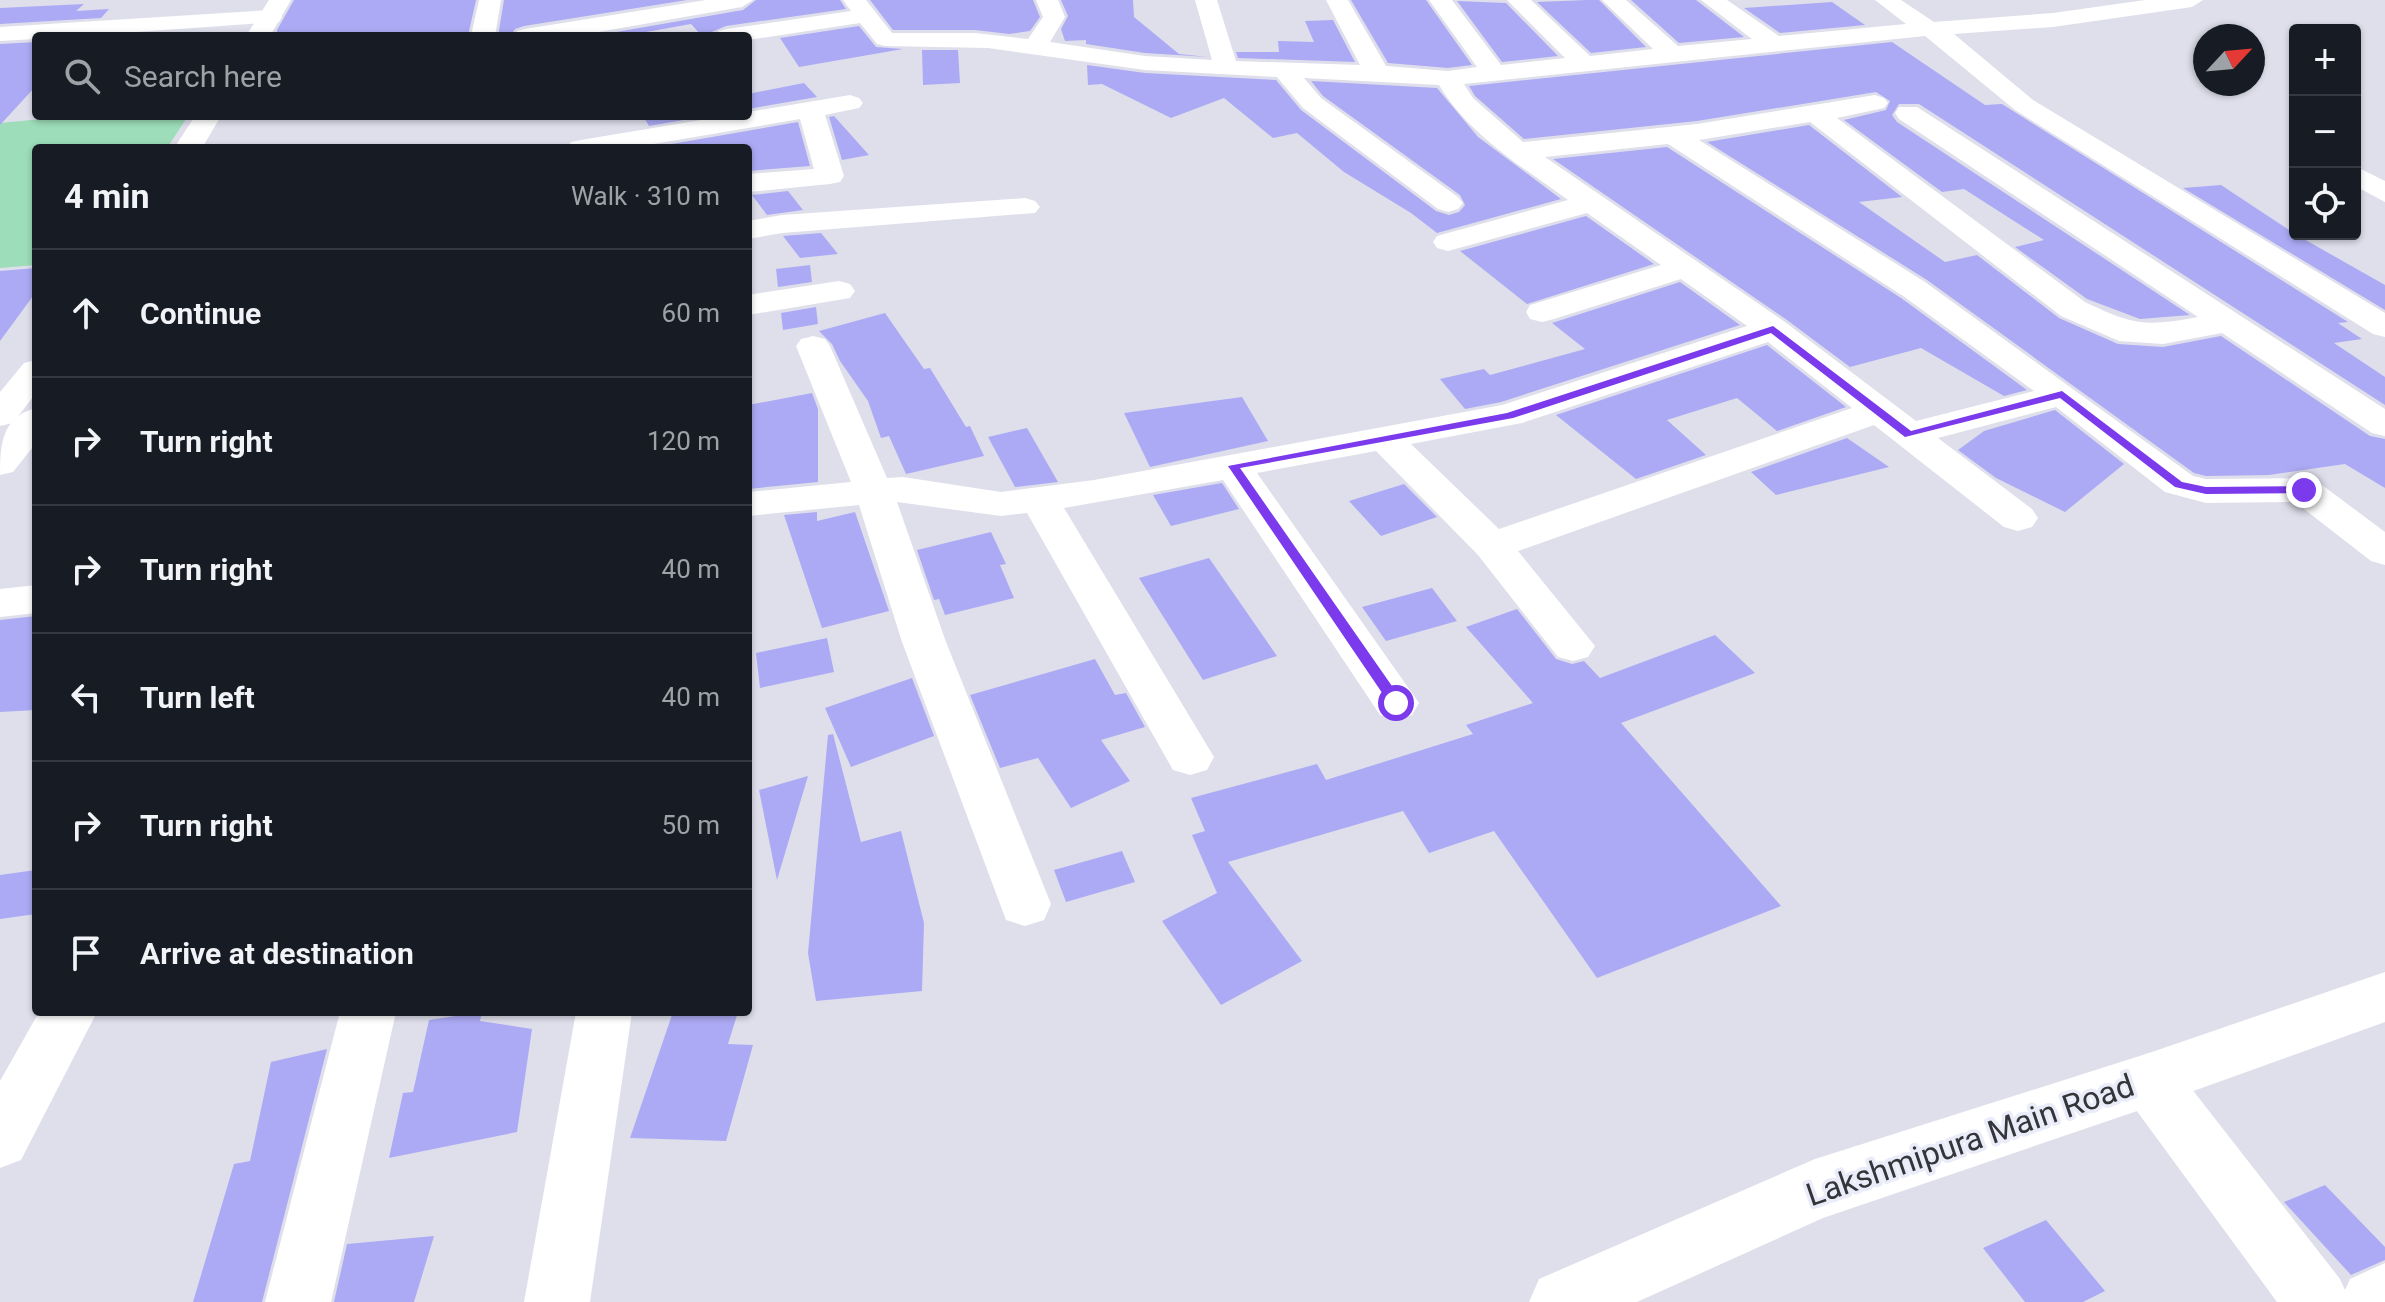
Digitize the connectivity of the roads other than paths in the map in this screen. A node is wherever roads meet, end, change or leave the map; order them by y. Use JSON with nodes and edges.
{"nodes":[{"id":1,"x":305,"y":0,"type":"edge"},
{"id":2,"x":490,"y":0,"type":"edge"},
{"id":3,"x":613,"y":0,"type":"edge"},
{"id":4,"x":742,"y":0,"type":"edge"},
{"id":5,"x":1047,"y":0,"type":"edge"},
{"id":6,"x":1206,"y":0,"type":"edge"},
{"id":7,"x":1337,"y":0,"type":"edge"},
{"id":8,"x":1440,"y":0,"type":"edge"},
{"id":9,"x":1518,"y":0,"type":"edge"},
{"id":10,"x":1613,"y":0,"type":"edge"},
{"id":11,"x":1712,"y":0,"type":"edge"},
{"id":12,"x":1886,"y":0,"type":"edge"},
{"id":13,"x":2192,"y":0,"type":"edge"},
{"id":14,"x":714,"y":2,"type":"edge"},
{"id":15,"x":860,"y":8,"type":"edge"},
{"id":16,"x":273,"y":22,"type":"edge"},
{"id":17,"x":625,"y":22,"type":"junction"},
{"id":18,"x":1932,"y":31,"type":"junction"},
{"id":19,"x":80,"y":32,"type":"edge"},
{"id":20,"x":484,"y":32,"type":"edge"},
{"id":21,"x":554,"y":32,"type":"edge"},
{"id":22,"x":746,"y":32,"type":"edge"},
{"id":23,"x":32,"y":34,"type":"edge"},
{"id":24,"x":3,"y":36,"type":"edge"},
{"id":25,"x":1774,"y":43,"type":"junction"},
{"id":26,"x":1035,"y":47,"type":"junction"},
{"id":27,"x":1672,"y":54,"type":"junction"},
{"id":28,"x":1584,"y":63,"type":"junction"},
{"id":29,"x":1226,"y":67,"type":"junction"},
{"id":30,"x":1284,"y":70,"type":"junction"},
{"id":31,"x":1376,"y":71,"type":"junction"},
{"id":32,"x":1494,"y":73,"type":"junction"},
{"id":33,"x":1448,"y":78,"type":"junction"},
{"id":34,"x":850,"y":103,"type":"dead end"},
{"id":35,"x":1875,"y":103,"type":"dead end"},
{"id":36,"x":810,"y":110,"type":"junction"},
{"id":37,"x":1908,"y":113,"type":"dead end"},
{"id":38,"x":1818,"y":114,"type":"junction"},
{"id":39,"x":750,"y":120,"type":"edge"},
{"id":40,"x":752,"y":120,"type":"edge"},
{"id":41,"x":219,"y":130,"type":"edge"},
{"id":42,"x":1674,"y":136,"type":"junction"},
{"id":43,"x":195,"y":144,"type":"edge"},
{"id":44,"x":605,"y":144,"type":"edge"},
{"id":45,"x":1519,"y":151,"type":"junction"},
{"id":46,"x":2361,"y":178,"type":"edge"},
{"id":47,"x":752,"y":183,"type":"edge"},
{"id":48,"x":2385,"y":193,"type":"edge"},
{"id":49,"x":1592,"y":202,"type":"junction"},
{"id":50,"x":1448,"y":203,"type":"dead end"},
{"id":51,"x":1025,"y":207,"type":"dead end"},
{"id":52,"x":752,"y":229,"type":"edge"},
{"id":53,"x":1448,"y":242,"type":"dead end"},
{"id":54,"x":1685,"y":268,"type":"junction"},
{"id":55,"x":839,"y":291,"type":"dead end"},
{"id":56,"x":752,"y":304,"type":"edge"},
{"id":57,"x":1542,"y":312,"type":"dead end"},
{"id":58,"x":2227,"y":322,"type":"junction"},
{"id":59,"x":2385,"y":327,"type":"edge"},
{"id":60,"x":1773,"y":329,"type":"junction"},
{"id":61,"x":813,"y":346,"type":"dead end"},
{"id":62,"x":32,"y":375,"type":"edge"},
{"id":63,"x":2062,"y":395,"type":"junction"},
{"id":64,"x":1878,"y":411,"type":"junction"},
{"id":65,"x":0,"y":415,"type":"edge"},
{"id":66,"x":32,"y":424,"type":"edge"},
{"id":67,"x":2385,"y":425,"type":"edge"},
{"id":68,"x":1909,"y":434,"type":"junction"},
{"id":69,"x":1384,"y":438,"type":"junction"},
{"id":70,"x":0,"y":464,"type":"edge"},
{"id":71,"x":1233,"y":466,"type":"junction"},
{"id":72,"x":874,"y":492,"type":"junction"},
{"id":73,"x":1039,"y":499,"type":"junction"},
{"id":74,"x":752,"y":504,"type":"edge"},
{"id":75,"x":2018,"y":518,"type":"dead end"},
{"id":76,"x":1492,"y":546,"type":"junction"},
{"id":77,"x":2385,"y":552,"type":"edge"},
{"id":78,"x":32,"y":599,"type":"edge"},
{"id":79,"x":0,"y":603,"type":"edge"},
{"id":80,"x":1573,"y":646,"type":"dead end"},
{"id":81,"x":1396,"y":703,"type":"dead end"},
{"id":82,"x":1190,"y":757,"type":"dead end"},
{"id":83,"x":1025,"y":904,"type":"dead end"},
{"id":84,"x":2385,"y":997,"type":"edge"},
{"id":85,"x":67,"y":1016,"type":"edge"},
{"id":86,"x":367,"y":1016,"type":"edge"},
{"id":87,"x":603,"y":1016,"type":"edge"},
{"id":88,"x":2149,"y":1080,"type":"junction"},
{"id":89,"x":0,"y":1139,"type":"edge"},
{"id":90,"x":2385,"y":1296,"type":"edge"},
{"id":91,"x":298,"y":1302,"type":"edge"},
{"id":92,"x":557,"y":1302,"type":"edge"},
{"id":93,"x":1562,"y":1302,"type":"edge"},
{"id":94,"x":2317,"y":1302,"type":"edge"},
{"id":95,"x":2373,"y":1302,"type":"edge"}],
"edges":[{"from":1,"to":16,"type":"street"},
{"from":2,"to":20,"type":"street"},
{"from":3,"to":17,"type":"street"},
{"from":4,"to":14,"type":"street"},
{"from":5,"to":26,"type":"street"},
{"from":6,"to":29,"type":"street"},
{"from":7,"to":31,"type":"street"},
{"from":8,"to":32,"type":"street"},
{"from":9,"to":28,"type":"street"},
{"from":10,"to":27,"type":"street"},
{"from":11,"to":25,"type":"street"},
{"from":12,"to":18,"type":"street"},
{"from":13,"to":18,"type":"street"},
{"from":14,"to":17,"type":"street"},
{"from":15,"to":22,"type":"street"},
{"from":15,"to":26,"type":"street"},
{"from":16,"to":19,"type":"street"},
{"from":17,"to":21,"type":"street"},
{"from":18,"to":25,"type":"street"},
{"from":18,"to":59,"type":"street"},
{"from":23,"to":24,"type":"street"},
{"from":25,"to":27,"type":"street"},
{"from":26,"to":29,"type":"street"},
{"from":27,"to":28,"type":"street"},
{"from":28,"to":32,"type":"street"},
{"from":29,"to":30,"type":"street"},
{"from":30,"to":31,"type":"street"},
{"from":30,"to":50,"type":"street"},
{"from":31,"to":33,"type":"street"},
{"from":32,"to":33,"type":"street"},
{"from":33,"to":45,"type":"street"},
{"from":34,"to":36,"type":"street"},
{"from":35,"to":38,"type":"street"},
{"from":36,"to":40,"type":"street"},
{"from":36,"to":47,"type":"street"},
{"from":37,"to":58,"type":"street"},
{"from":38,"to":42,"type":"street"},
{"from":38,"to":58,"type":"street"},
{"from":39,"to":44,"type":"street"},
{"from":41,"to":43,"type":"street"},
{"from":42,"to":45,"type":"street"},
{"from":42,"to":63,"type":"street"},
{"from":45,"to":49,"type":"street"},
{"from":46,"to":48,"type":"street"},
{"from":49,"to":53,"type":"street"},
{"from":49,"to":54,"type":"street"},
{"from":51,"to":52,"type":"street"},
{"from":54,"to":57,"type":"street"},
{"from":54,"to":60,"type":"street"},
{"from":55,"to":56,"type":"street"},
{"from":58,"to":67,"type":"street"},
{"from":60,"to":64,"type":"street"},
{"from":60,"to":69,"type":"street"},
{"from":61,"to":72,"type":"street"},
{"from":62,"to":65,"type":"street"},
{"from":63,"to":68,"type":"street"},
{"from":63,"to":77,"type":"street"},
{"from":64,"to":68,"type":"street"},
{"from":64,"to":76,"type":"street"},
{"from":66,"to":70,"type":"street"},
{"from":68,"to":75,"type":"street"},
{"from":69,"to":71,"type":"street"},
{"from":69,"to":76,"type":"street"},
{"from":71,"to":73,"type":"street"},
{"from":71,"to":81,"type":"street"},
{"from":72,"to":73,"type":"street"},
{"from":72,"to":74,"type":"street"},
{"from":72,"to":83,"type":"street"},
{"from":73,"to":82,"type":"street"},
{"from":76,"to":80,"type":"street"},
{"from":78,"to":79,"type":"street"},
{"from":84,"to":88,"type":"street","name":"Lakshmipura Main Road"},
{"from":85,"to":89,"type":"street"},
{"from":86,"to":91,"type":"street"},
{"from":87,"to":92,"type":"street"},
{"from":88,"to":93,"type":"street","name":"Lakshmipura Main Road"},
{"from":88,"to":94,"type":"street"},
{"from":90,"to":95,"type":"street"}]}
